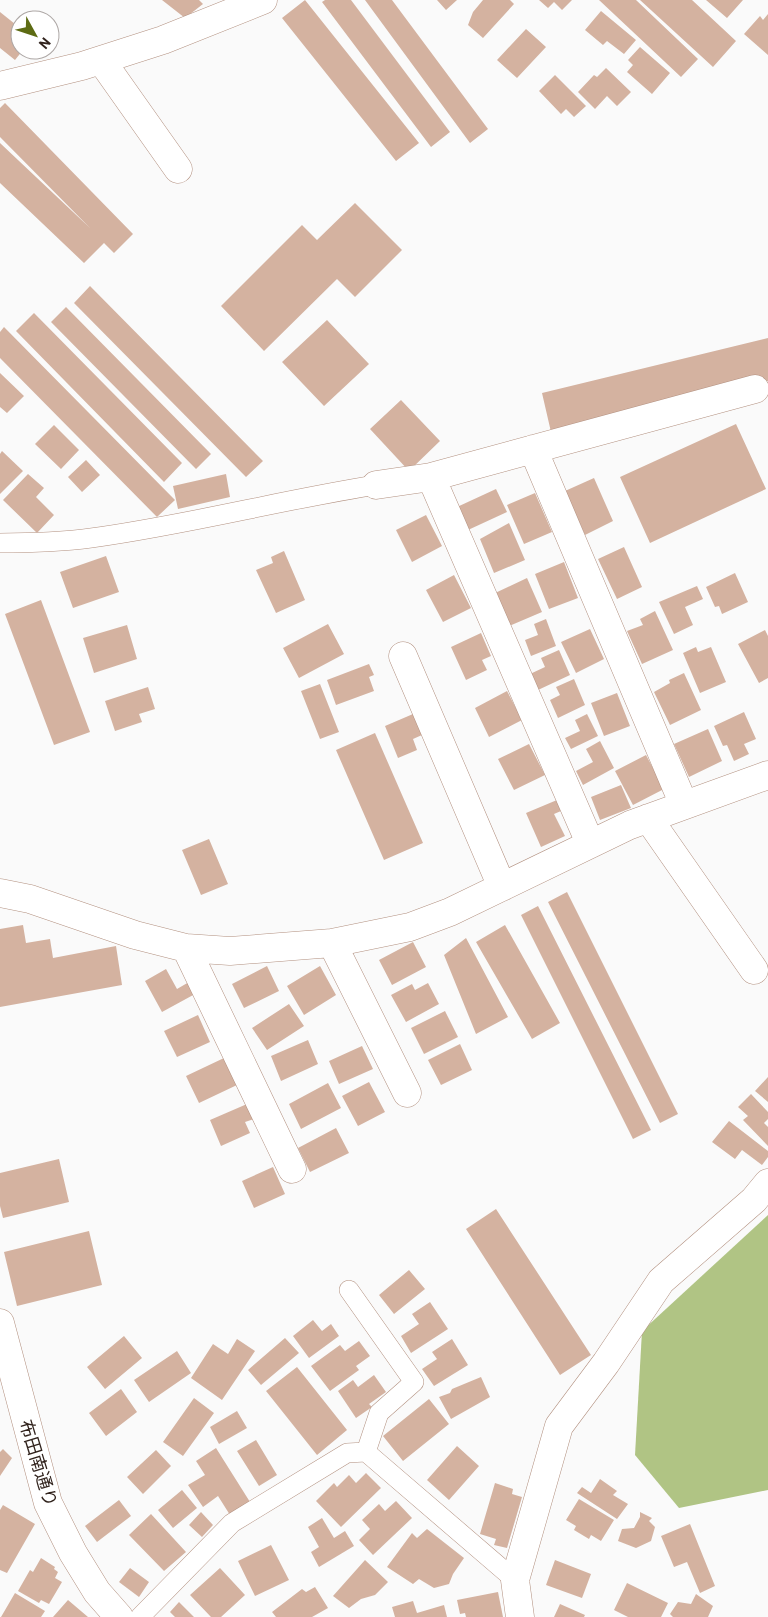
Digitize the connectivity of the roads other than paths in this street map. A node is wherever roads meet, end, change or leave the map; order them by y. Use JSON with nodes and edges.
{"nodes":[{"id":1,"x":263,"y":0,"type":"edge"},
{"id":2,"x":101,"y":60,"type":"junction"},
{"id":3,"x":0,"y":86,"type":"edge"},
{"id":4,"x":178,"y":170,"type":"dead end"},
{"id":5,"x":762,"y":387,"type":"edge"},
{"id":6,"x":533,"y":449,"type":"junction"},
{"id":7,"x":431,"y":477,"type":"junction"},
{"id":8,"x":376,"y":485,"type":"joint"},
{"id":9,"x":0,"y":543,"type":"edge"},
{"id":10,"x":403,"y":656,"type":"dead end"},
{"id":11,"x":768,"y":776,"type":"edge"},
{"id":12,"x":684,"y":805,"type":"junction"},
{"id":13,"x":648,"y":818,"type":"junction"},
{"id":14,"x":590,"y":843,"type":"junction"},
{"id":15,"x":502,"y":888,"type":"junction"},
{"id":16,"x":0,"y":893,"type":"edge"},
{"id":17,"x":332,"y":943,"type":"junction"},
{"id":18,"x":186,"y":948,"type":"junction"},
{"id":19,"x":754,"y":970,"type":"dead end"},
{"id":20,"x":407,"y":1093,"type":"dead end"},
{"id":21,"x":292,"y":1169,"type":"dead end"},
{"id":22,"x":768,"y":1183,"type":"edge"},
{"id":23,"x":349,"y":1290,"type":"dead end"},
{"id":24,"x":0,"y":1323,"type":"edge"},
{"id":25,"x":366,"y":1452,"type":"junction"},
{"id":26,"x":515,"y":1580,"type":"junction"},
{"id":27,"x":119,"y":1617,"type":"edge"},
{"id":28,"x":140,"y":1617,"type":"edge"},
{"id":29,"x":520,"y":1617,"type":"edge"}],
"edges":[{"from":1,"to":2,"type":"street"},
{"from":2,"to":3,"type":"street"},
{"from":2,"to":4,"type":"street"},
{"from":5,"to":6,"type":"street"},
{"from":6,"to":7,"type":"street"},
{"from":6,"to":12,"type":"street"},
{"from":7,"to":8,"type":"street"},
{"from":7,"to":14,"type":"street"},
{"from":8,"to":9,"type":"lane"},
{"from":10,"to":15,"type":"street"},
{"from":11,"to":12,"type":"street"},
{"from":12,"to":13,"type":"street"},
{"from":13,"to":14,"type":"street"},
{"from":13,"to":19,"type":"street"},
{"from":14,"to":15,"type":"street"},
{"from":15,"to":17,"type":"street"},
{"from":16,"to":18,"type":"street"},
{"from":17,"to":18,"type":"street"},
{"from":17,"to":20,"type":"street"},
{"from":18,"to":21,"type":"street"},
{"from":22,"to":26,"type":"street"},
{"from":23,"to":25,"type":"lane"},
{"from":24,"to":27,"type":"street","name":"布田南通り"},
{"from":25,"to":26,"type":"lane"},
{"from":25,"to":28,"type":"lane"},
{"from":26,"to":29,"type":"street"}]}
